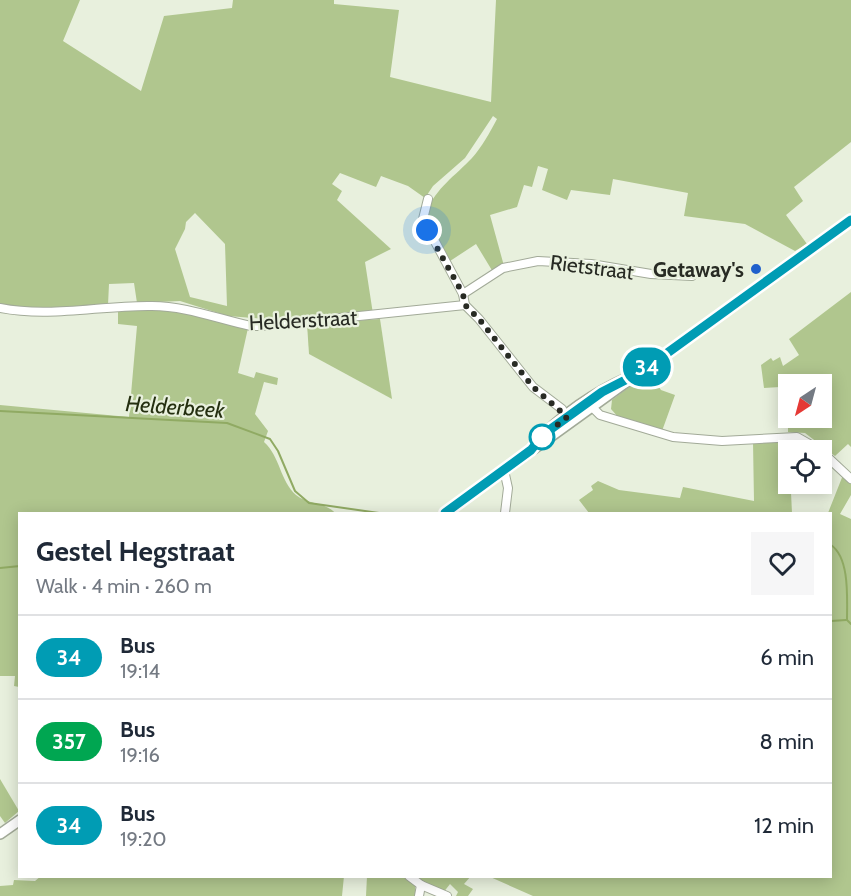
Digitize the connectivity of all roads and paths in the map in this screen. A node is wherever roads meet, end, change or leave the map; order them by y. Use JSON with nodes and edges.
{"nodes":[{"id":1,"x":428,"y":199,"type":"dead end"},
{"id":2,"x":851,"y":220,"type":"edge"},
{"id":3,"x":692,"y":276,"type":"dead end"},
{"id":4,"x":463,"y":294,"type":"junction"},
{"id":5,"x":465,"y":305,"type":"junction"},
{"id":6,"x":0,"y":308,"type":"edge"},
{"id":7,"x":590,"y":406,"type":"junction"},
{"id":8,"x":569,"y":420,"type":"junction"},
{"id":9,"x":802,"y":440,"type":"edge"},
{"id":10,"x":832,"y":461,"type":"edge"},
{"id":11,"x":504,"y":470,"type":"junction"},
{"id":12,"x":851,"y":479,"type":"edge"},
{"id":13,"x":446,"y":512,"type":"edge"},
{"id":14,"x":505,"y":512,"type":"edge"},
{"id":15,"x":18,"y":820,"type":"edge"},
{"id":16,"x":0,"y":834,"type":"edge"},
{"id":17,"x":412,"y":878,"type":"edge"},
{"id":18,"x":421,"y":885,"type":"junction"},
{"id":19,"x":419,"y":896,"type":"edge"},
{"id":20,"x":447,"y":896,"type":"edge"}],
"edges":[{"from":1,"to":4,"type":"street"},
{"from":2,"to":7,"type":"main road"},
{"from":3,"to":4,"type":"street","name":"Rietstraat"},
{"from":4,"to":5,"type":"street"},
{"from":5,"to":6,"type":"street","name":"Helderstraat"},
{"from":5,"to":8,"type":"street"},
{"from":7,"to":8,"type":"main road"},
{"from":7,"to":9,"type":"street"},
{"from":8,"to":11,"type":"main road"},
{"from":10,"to":12,"type":"street"},
{"from":11,"to":13,"type":"main road"},
{"from":11,"to":14,"type":"street"},
{"from":15,"to":16,"type":"main road"},
{"from":17,"to":18,"type":"street"},
{"from":18,"to":19,"type":"street"},
{"from":18,"to":20,"type":"street"}]}
